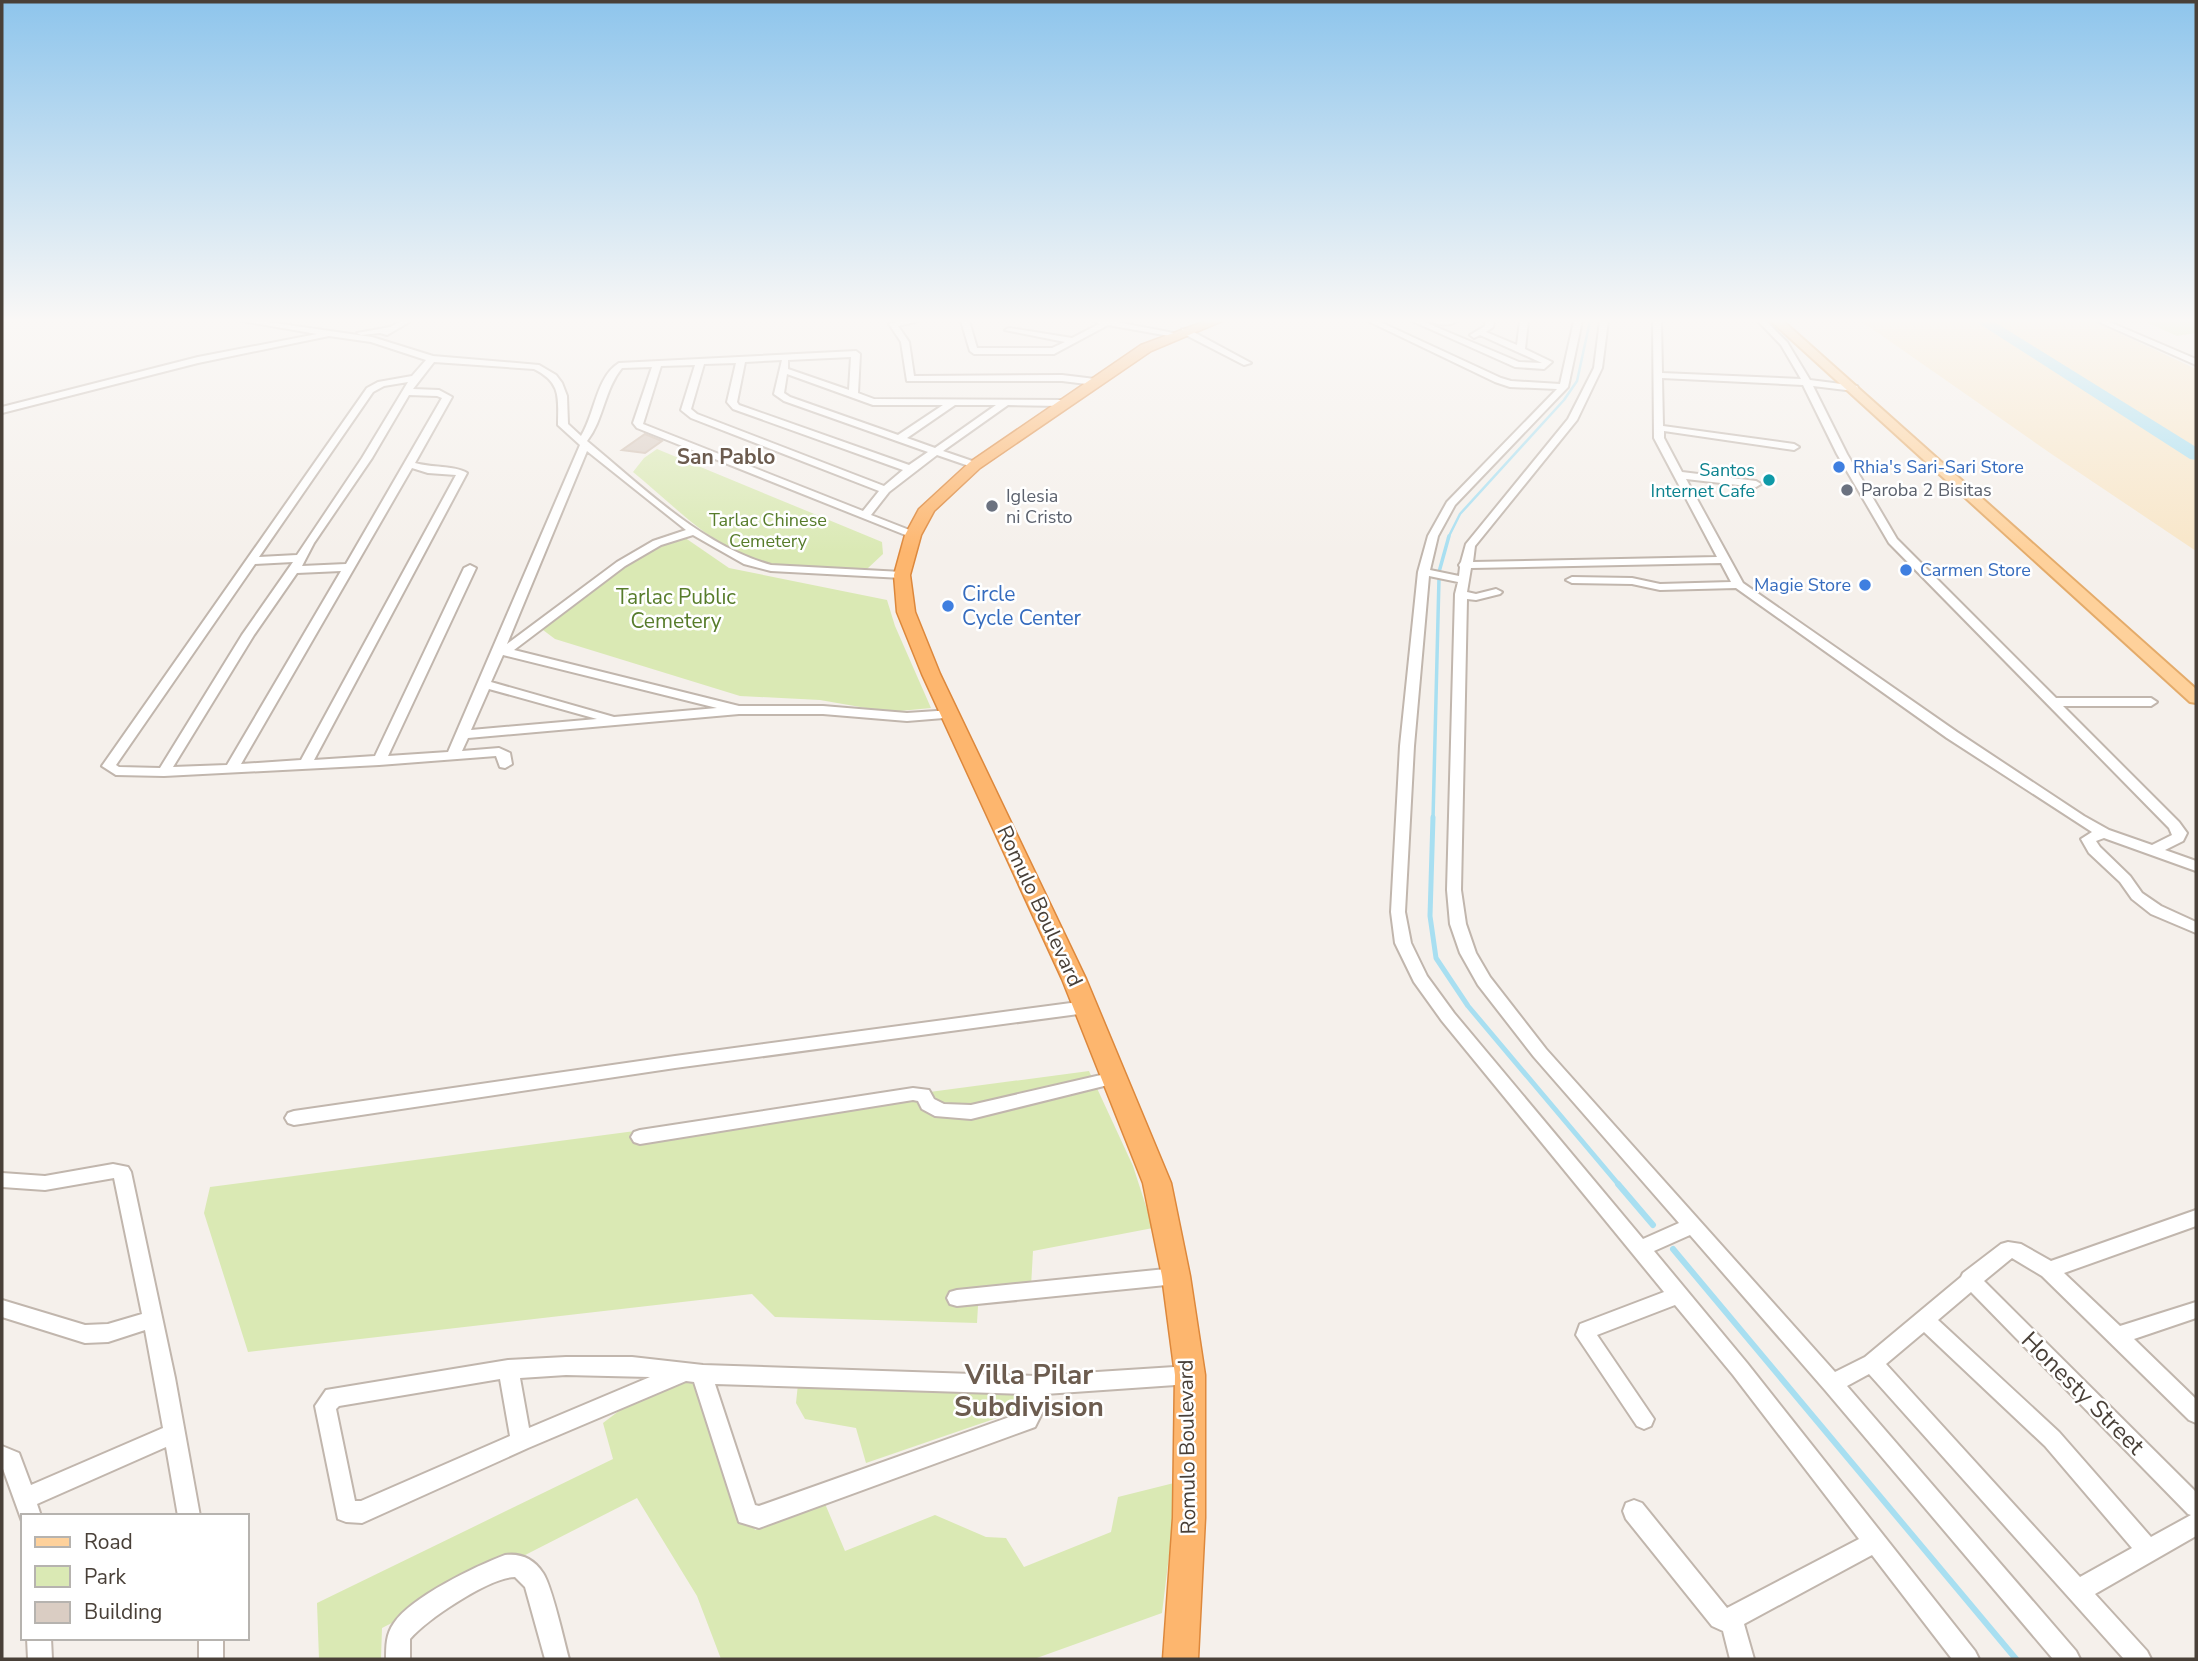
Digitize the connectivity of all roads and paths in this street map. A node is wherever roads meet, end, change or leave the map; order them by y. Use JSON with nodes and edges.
{"nodes":[{"id":1,"x":34,"y":399,"type":"edge"},
{"id":2,"x":47,"y":399,"type":"edge"},
{"id":3,"x":364,"y":399,"type":"edge"},
{"id":4,"x":405,"y":399,"type":"edge"},
{"id":5,"x":445,"y":399,"type":"edge"},
{"id":6,"x":562,"y":399,"type":"edge"},
{"id":7,"x":602,"y":399,"type":"edge"},
{"id":8,"x":646,"y":399,"type":"edge"},
{"id":9,"x":689,"y":399,"type":"edge"},
{"id":10,"x":733,"y":399,"type":"edge"},
{"id":11,"x":788,"y":399,"type":"edge"},
{"id":12,"x":860,"y":399,"type":"edge"},
{"id":13,"x":1071,"y":399,"type":"edge"},
{"id":14,"x":1553,"y":399,"type":"edge"},
{"id":15,"x":1583,"y":399,"type":"edge"},
{"id":16,"x":1658,"y":399,"type":"edge"},
{"id":17,"x":1814,"y":399,"type":"edge"},
{"id":18,"x":1866,"y":399,"type":"edge"},
{"id":19,"x":2,"y":401,"type":"edge"},
{"id":20,"x":1007,"y":402,"type":"junction"},
{"id":21,"x":954,"y":403,"type":"junction"},
{"id":22,"x":1064,"y":403,"type":"junction"},
{"id":23,"x":2,"y":410,"type":"edge"},
{"id":24,"x":1659,"y":428,"type":"junction"},
{"id":25,"x":900,"y":438,"type":"junction"},
{"id":26,"x":584,"y":443,"type":"junction"},
{"id":27,"x":1794,"y":447,"type":"dead end"},
{"id":28,"x":937,"y":452,"type":"junction"},
{"id":29,"x":408,"y":464,"type":"junction"},
{"id":30,"x":975,"y":465,"type":"junction"},
{"id":31,"x":909,"y":469,"type":"junction"},
{"id":32,"x":1679,"y":475,"type":"junction"},
{"id":33,"x":1756,"y":484,"type":"dead end"},
{"id":34,"x":885,"y":490,"type":"junction"},
{"id":35,"x":865,"y":516,"type":"junction"},
{"id":36,"x":694,"y":531,"type":"junction"},
{"id":37,"x":913,"y":535,"type":"junction"},
{"id":38,"x":1724,"y":560,"type":"junction"},
{"id":39,"x":251,"y":561,"type":"junction"},
{"id":40,"x":297,"y":564,"type":"junction"},
{"id":41,"x":349,"y":567,"type":"junction"},
{"id":42,"x":470,"y":568,"type":"dead end"},
{"id":43,"x":1424,"y":572,"type":"junction"},
{"id":44,"x":902,"y":575,"type":"junction"},
{"id":45,"x":1462,"y":580,"type":"junction"},
{"id":46,"x":1572,"y":580,"type":"dead end"},
{"id":47,"x":1738,"y":585,"type":"junction"},
{"id":48,"x":1496,"y":592,"type":"dead end"},
{"id":49,"x":502,"y":651,"type":"junction"},
{"id":50,"x":484,"y":684,"type":"junction"},
{"id":51,"x":2196,"y":698,"type":"edge"},
{"id":52,"x":2053,"y":702,"type":"junction"},
{"id":53,"x":2151,"y":702,"type":"dead end"},
{"id":54,"x":739,"y":710,"type":"junction"},
{"id":55,"x":951,"y":714,"type":"junction"},
{"id":56,"x":617,"y":720,"type":"junction"},
{"id":57,"x":463,"y":735,"type":"junction"},
{"id":58,"x":453,"y":756,"type":"junction"},
{"id":59,"x":379,"y":761,"type":"junction"},
{"id":60,"x":505,"y":764,"type":"dead end"},
{"id":61,"x":305,"y":765,"type":"junction"},
{"id":62,"x":232,"y":768,"type":"junction"},
{"id":63,"x":164,"y":772,"type":"junction"},
{"id":64,"x":2104,"y":833,"type":"junction"},
{"id":65,"x":2151,"y":851,"type":"junction"},
{"id":66,"x":2196,"y":866,"type":"edge"},
{"id":67,"x":2196,"y":928,"type":"edge"},
{"id":68,"x":1086,"y":1007,"type":"junction"},
{"id":69,"x":1114,"y":1078,"type":"junction"},
{"id":70,"x":294,"y":1118,"type":"dead end"},
{"id":71,"x":640,"y":1137,"type":"dead end"},
{"id":72,"x":2,"y":1180,"type":"edge"},
{"id":73,"x":2196,"y":1218,"type":"edge"},
{"id":74,"x":1692,"y":1226,"type":"junction"},
{"id":75,"x":1641,"y":1248,"type":"junction"},
{"id":76,"x":2049,"y":1270,"type":"junction"},
{"id":77,"x":1176,"y":1276,"type":"junction"},
{"id":78,"x":1970,"y":1279,"type":"junction"},
{"id":79,"x":1678,"y":1295,"type":"junction"},
{"id":80,"x":957,"y":1298,"type":"dead end"},
{"id":81,"x":2,"y":1309,"type":"edge"},
{"id":82,"x":2196,"y":1310,"type":"edge"},
{"id":83,"x":153,"y":1319,"type":"junction"},
{"id":84,"x":1923,"y":1319,"type":"junction"},
{"id":85,"x":2118,"y":1336,"type":"junction"},
{"id":86,"x":1872,"y":1363,"type":"junction"},
{"id":87,"x":508,"y":1369,"type":"junction"},
{"id":88,"x":695,"y":1373,"type":"junction"},
{"id":89,"x":1190,"y":1375,"type":"junction"},
{"id":90,"x":1832,"y":1383,"type":"junction"},
{"id":91,"x":1035,"y":1385,"type":"junction"},
{"id":92,"x":2195,"y":1411,"type":"edge"},
{"id":93,"x":1643,"y":1419,"type":"dead end"},
{"id":94,"x":175,"y":1433,"type":"junction"},
{"id":95,"x":521,"y":1441,"type":"junction"},
{"id":96,"x":2,"y":1456,"type":"edge"},
{"id":97,"x":28,"y":1507,"type":"edge"},
{"id":98,"x":2196,"y":1507,"type":"edge"},
{"id":99,"x":1633,"y":1511,"type":"dead end"},
{"id":100,"x":189,"y":1514,"type":"edge"},
{"id":101,"x":2196,"y":1524,"type":"edge"},
{"id":102,"x":1875,"y":1542,"type":"junction"},
{"id":103,"x":2148,"y":1550,"type":"junction"},
{"id":104,"x":2078,"y":1591,"type":"junction"},
{"id":105,"x":1732,"y":1620,"type":"junction"},
{"id":106,"x":39,"y":1640,"type":"edge"},
{"id":107,"x":211,"y":1640,"type":"edge"},
{"id":108,"x":40,"y":1659,"type":"edge"},
{"id":109,"x":211,"y":1659,"type":"edge"},
{"id":110,"x":398,"y":1659,"type":"edge"},
{"id":111,"x":557,"y":1659,"type":"edge"},
{"id":112,"x":1180,"y":1659,"type":"edge"},
{"id":113,"x":1742,"y":1659,"type":"edge"},
{"id":114,"x":1967,"y":1659,"type":"edge"},
{"id":115,"x":2068,"y":1659,"type":"edge"},
{"id":116,"x":2139,"y":1659,"type":"edge"}],
"edges":[{"from":1,"to":19,"type":"street"},
{"from":2,"to":23,"type":"street"},
{"from":3,"to":39,"type":"street"},
{"from":4,"to":40,"type":"street"},
{"from":5,"to":29,"type":"street"},
{"from":6,"to":26,"type":"street"},
{"from":7,"to":26,"type":"street"},
{"from":8,"to":35,"type":"street"},
{"from":9,"to":34,"type":"street"},
{"from":10,"to":31,"type":"street"},
{"from":11,"to":25,"type":"street"},
{"from":12,"to":21,"type":"street"},
{"from":13,"to":22,"type":"highway","name":"Romulo Boulevard"},
{"from":14,"to":43,"type":"street"},
{"from":15,"to":45,"type":"street"},
{"from":16,"to":24,"type":"street"},
{"from":17,"to":52,"type":"street"},
{"from":18,"to":51,"type":"main road"},
{"from":20,"to":21,"type":"street"},
{"from":20,"to":22,"type":"street"},
{"from":20,"to":28,"type":"street"},
{"from":21,"to":25,"type":"street"},
{"from":22,"to":30,"type":"highway","name":"Romulo Boulevard"},
{"from":24,"to":27,"type":"street"},
{"from":24,"to":32,"type":"street"},
{"from":25,"to":28,"type":"street"},
{"from":26,"to":36,"type":"street"},
{"from":26,"to":49,"type":"street"},
{"from":28,"to":30,"type":"street"},
{"from":28,"to":31,"type":"street"},
{"from":29,"to":41,"type":"street"},
{"from":29,"to":61,"type":"street"},
{"from":30,"to":37,"type":"highway","name":"Romulo Boulevard"},
{"from":31,"to":34,"type":"street"},
{"from":32,"to":33,"type":"street"},
{"from":32,"to":38,"type":"street"},
{"from":34,"to":35,"type":"street"},
{"from":35,"to":37,"type":"street"},
{"from":36,"to":44,"type":"street"},
{"from":36,"to":49,"type":"street"},
{"from":37,"to":44,"type":"highway","name":"Romulo Boulevard"},
{"from":38,"to":45,"type":"street"},
{"from":38,"to":47,"type":"street"},
{"from":39,"to":40,"type":"street"},
{"from":39,"to":63,"type":"street"},
{"from":40,"to":41,"type":"street"},
{"from":40,"to":63,"type":"street"},
{"from":41,"to":62,"type":"street"},
{"from":42,"to":59,"type":"street"},
{"from":43,"to":45,"type":"street"},
{"from":43,"to":75,"type":"street"},
{"from":44,"to":55,"type":"highway","name":"Romulo Boulevard"},
{"from":45,"to":48,"type":"street"},
{"from":45,"to":74,"type":"street"},
{"from":46,"to":47,"type":"street"},
{"from":47,"to":64,"type":"street"},
{"from":49,"to":50,"type":"street"},
{"from":49,"to":54,"type":"street"},
{"from":50,"to":56,"type":"street"},
{"from":50,"to":57,"type":"street"},
{"from":52,"to":53,"type":"street"},
{"from":52,"to":65,"type":"street"},
{"from":54,"to":55,"type":"street"},
{"from":54,"to":56,"type":"street"},
{"from":55,"to":68,"type":"highway","name":"Romulo Boulevard"},
{"from":56,"to":57,"type":"street"},
{"from":57,"to":58,"type":"street"},
{"from":58,"to":59,"type":"street"},
{"from":58,"to":60,"type":"street"},
{"from":59,"to":61,"type":"street"},
{"from":61,"to":62,"type":"street"},
{"from":62,"to":63,"type":"street"},
{"from":64,"to":65,"type":"street"},
{"from":64,"to":67,"type":"street"},
{"from":65,"to":66,"type":"street"},
{"from":68,"to":69,"type":"highway","name":"Romulo Boulevard"},
{"from":68,"to":70,"type":"street"},
{"from":69,"to":71,"type":"street"},
{"from":69,"to":77,"type":"highway","name":"Romulo Boulevard"},
{"from":72,"to":83,"type":"street"},
{"from":73,"to":76,"type":"street"},
{"from":74,"to":75,"type":"street"},
{"from":74,"to":90,"type":"street"},
{"from":75,"to":79,"type":"street"},
{"from":76,"to":78,"type":"street"},
{"from":76,"to":85,"type":"street"},
{"from":77,"to":80,"type":"street"},
{"from":77,"to":89,"type":"highway","name":"Romulo Boulevard"},
{"from":78,"to":84,"type":"street"},
{"from":78,"to":98,"type":"street","name":"Honesty Street"},
{"from":79,"to":93,"type":"street"},
{"from":79,"to":102,"type":"street"},
{"from":81,"to":83,"type":"street"},
{"from":82,"to":85,"type":"street"},
{"from":83,"to":94,"type":"street"},
{"from":84,"to":86,"type":"street"},
{"from":84,"to":103,"type":"street"},
{"from":85,"to":92,"type":"street"},
{"from":86,"to":90,"type":"street"},
{"from":86,"to":104,"type":"street"},
{"from":87,"to":88,"type":"street"},
{"from":87,"to":95,"type":"street"},
{"from":87,"to":95,"type":"street"},
{"from":88,"to":91,"type":"street"},
{"from":88,"to":91,"type":"street"},
{"from":88,"to":95,"type":"street"},
{"from":89,"to":91,"type":"street"},
{"from":89,"to":112,"type":"highway","name":"Romulo Boulevard"},
{"from":90,"to":115,"type":"street"},
{"from":94,"to":97,"type":"street"},
{"from":94,"to":100,"type":"street"},
{"from":96,"to":97,"type":"street"},
{"from":99,"to":105,"type":"street"},
{"from":101,"to":103,"type":"street"},
{"from":102,"to":105,"type":"street"},
{"from":102,"to":114,"type":"street"},
{"from":103,"to":104,"type":"street"},
{"from":104,"to":116,"type":"street"},
{"from":105,"to":113,"type":"street"},
{"from":106,"to":108,"type":"street"},
{"from":107,"to":109,"type":"street"},
{"from":110,"to":111,"type":"street"}]}
